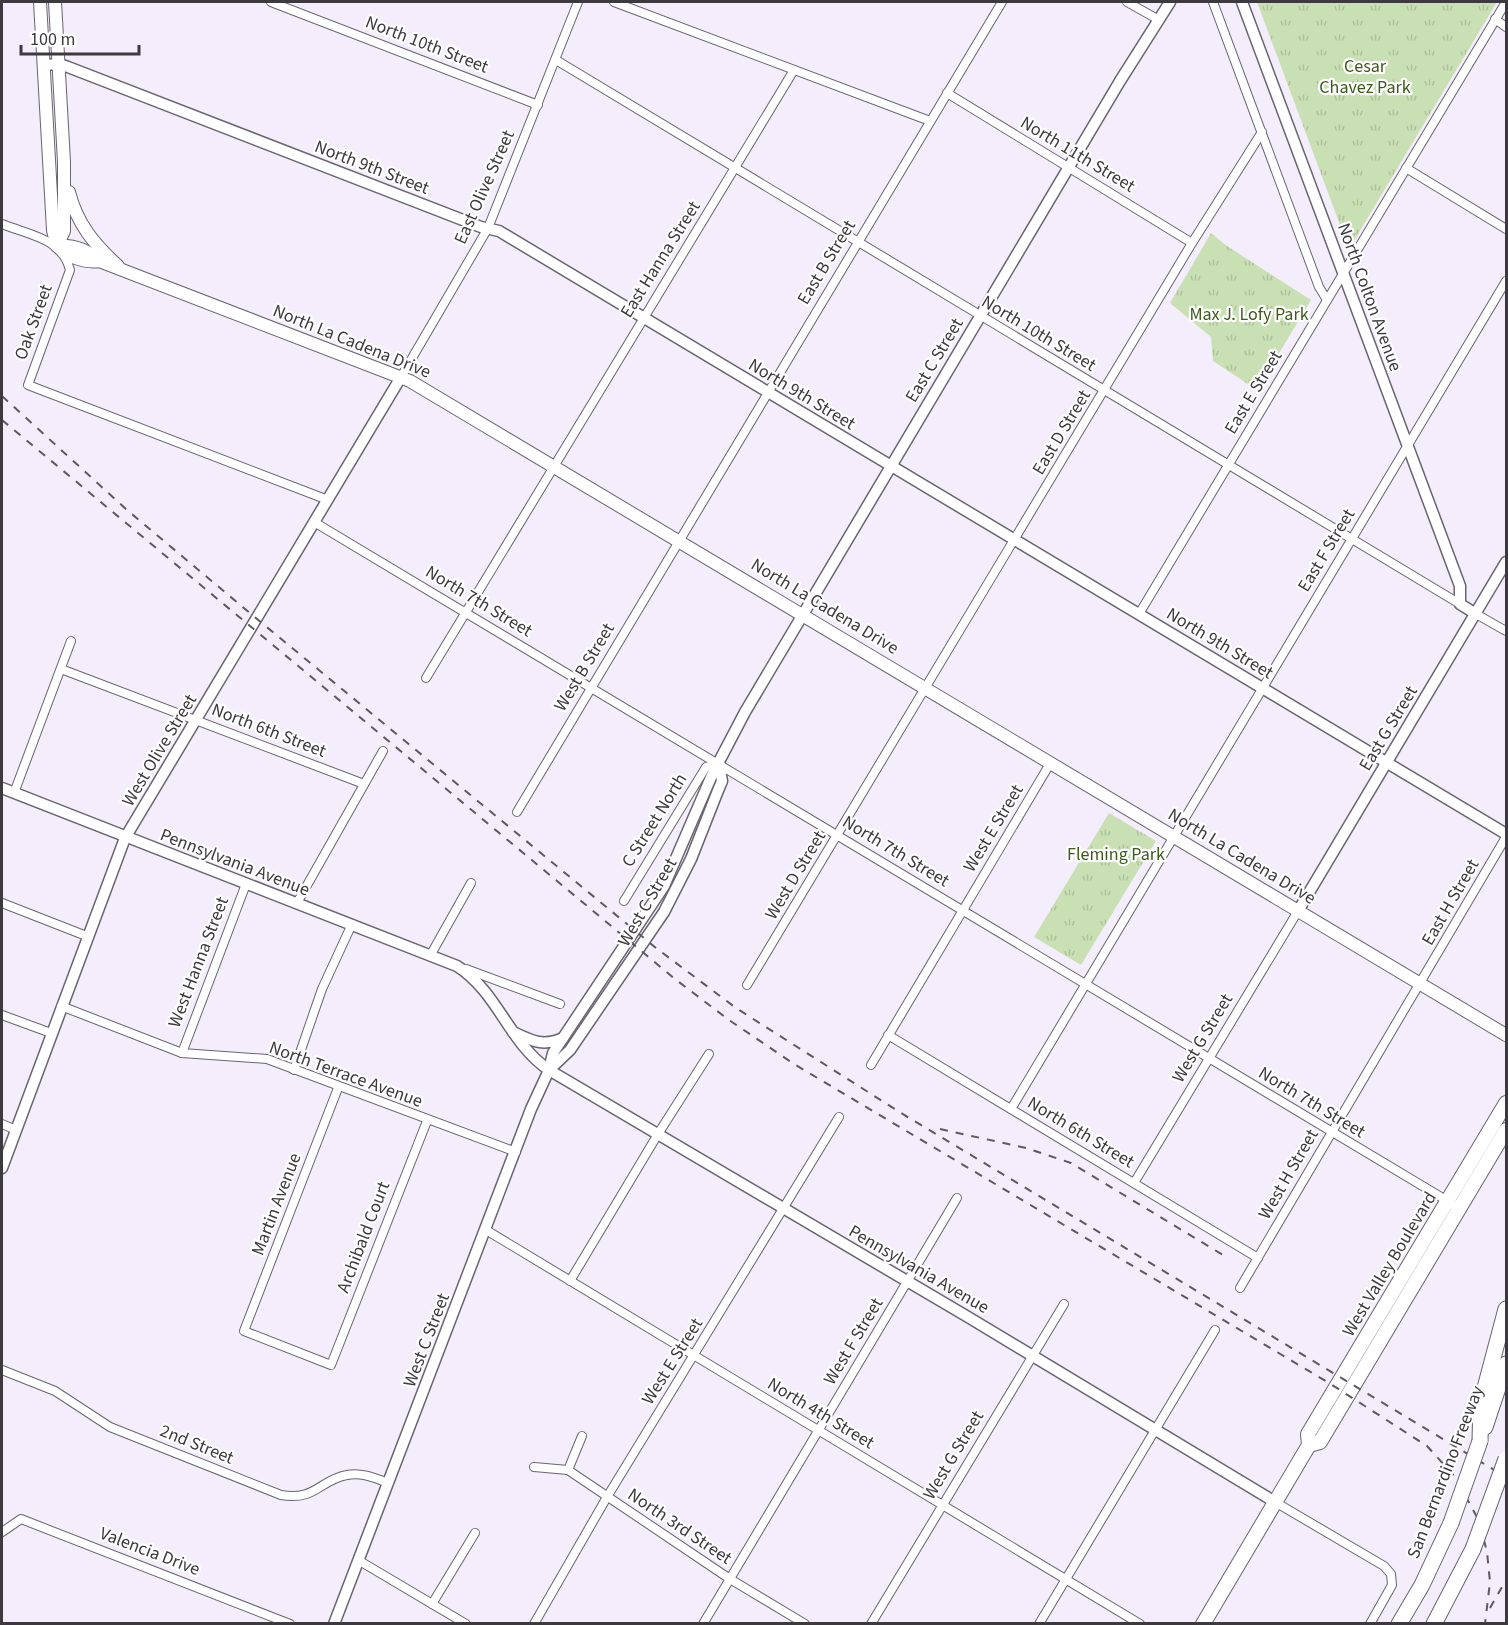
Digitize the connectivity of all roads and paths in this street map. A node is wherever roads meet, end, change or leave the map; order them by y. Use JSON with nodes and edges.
{"nodes":[{"id":1,"x":40,"y":2,"type":"edge"},
{"id":2,"x":55,"y":2,"type":"edge"},
{"id":3,"x":271,"y":2,"type":"edge"},
{"id":4,"x":578,"y":2,"type":"edge"},
{"id":5,"x":614,"y":2,"type":"edge"},
{"id":6,"x":1002,"y":2,"type":"edge"},
{"id":7,"x":1127,"y":2,"type":"edge"},
{"id":8,"x":1170,"y":2,"type":"edge"},
{"id":9,"x":1213,"y":2,"type":"edge"},
{"id":10,"x":1242,"y":2,"type":"edge"},
{"id":11,"x":1506,"y":2,"type":"edge"},
{"id":12,"x":1159,"y":20,"type":"junction"},
{"id":13,"x":1495,"y":20,"type":"junction"},
{"id":14,"x":1506,"y":27,"type":"edge"},
{"id":15,"x":556,"y":60,"type":"junction"},
{"id":16,"x":59,"y":64,"type":"junction"},
{"id":17,"x":44,"y":65,"type":"junction"},
{"id":18,"x":794,"y":70,"type":"junction"},
{"id":19,"x":947,"y":93,"type":"junction"},
{"id":20,"x":538,"y":105,"type":"junction"},
{"id":21,"x":930,"y":121,"type":"junction"},
{"id":22,"x":1262,"y":132,"type":"junction"},
{"id":23,"x":64,"y":162,"type":"junction"},
{"id":24,"x":1069,"y":167,"type":"junction"},
{"id":25,"x":1406,"y":168,"type":"junction"},
{"id":26,"x":735,"y":170,"type":"junction"},
{"id":27,"x":2,"y":224,"type":"edge"},
{"id":28,"x":488,"y":228,"type":"junction"},
{"id":29,"x":1506,"y":229,"type":"edge"},
{"id":30,"x":858,"y":241,"type":"junction"},
{"id":31,"x":1192,"y":243,"type":"junction"},
{"id":32,"x":57,"y":246,"type":"junction"},
{"id":33,"x":93,"y":262,"type":"junction"},
{"id":34,"x":70,"y":270,"type":"junction"},
{"id":35,"x":124,"y":271,"type":"junction"},
{"id":36,"x":1344,"y":272,"type":"junction"},
{"id":37,"x":1506,"y":281,"type":"edge"},
{"id":38,"x":1327,"y":300,"type":"junction"},
{"id":39,"x":980,"y":316,"type":"junction"},
{"id":40,"x":643,"y":318,"type":"junction"},
{"id":41,"x":401,"y":377,"type":"junction"},
{"id":42,"x":767,"y":392,"type":"junction"},
{"id":43,"x":1105,"y":392,"type":"junction"},
{"id":44,"x":1408,"y":446,"type":"junction"},
{"id":45,"x":1228,"y":465,"type":"junction"},
{"id":46,"x":555,"y":466,"type":"junction"},
{"id":47,"x":891,"y":466,"type":"junction"},
{"id":48,"x":328,"y":500,"type":"junction"},
{"id":49,"x":314,"y":522,"type":"junction"},
{"id":50,"x":1351,"y":539,"type":"junction"},
{"id":51,"x":679,"y":540,"type":"junction"},
{"id":52,"x":1015,"y":540,"type":"junction"},
{"id":53,"x":1506,"y":562,"type":"edge"},
{"id":54,"x":1460,"y":604,"type":"junction"},
{"id":55,"x":467,"y":613,"type":"junction"},
{"id":56,"x":803,"y":614,"type":"junction"},
{"id":57,"x":1139,"y":614,"type":"junction"},
{"id":58,"x":1476,"y":614,"type":"junction"},
{"id":59,"x":1506,"y":631,"type":"edge"},
{"id":60,"x":71,"y":641,"type":"dead end"},
{"id":61,"x":61,"y":669,"type":"junction"},
{"id":62,"x":426,"y":678,"type":"dead end"},
{"id":63,"x":591,"y":687,"type":"junction"},
{"id":64,"x":926,"y":688,"type":"junction"},
{"id":65,"x":1263,"y":688,"type":"junction"},
{"id":66,"x":196,"y":720,"type":"junction"},
{"id":67,"x":383,"y":751,"type":"dead end"},
{"id":68,"x":1051,"y":762,"type":"junction"},
{"id":69,"x":1386,"y":762,"type":"junction"},
{"id":70,"x":719,"y":764,"type":"junction"},
{"id":71,"x":364,"y":784,"type":"junction"},
{"id":72,"x":2,"y":788,"type":"edge"},
{"id":73,"x":14,"y":793,"type":"junction"},
{"id":74,"x":517,"y":812,"type":"dead end"},
{"id":75,"x":838,"y":835,"type":"junction"},
{"id":76,"x":1174,"y":836,"type":"junction"},
{"id":77,"x":1506,"y":836,"type":"edge"},
{"id":78,"x":125,"y":838,"type":"junction"},
{"id":79,"x":471,"y":883,"type":"dead end"},
{"id":80,"x":246,"y":884,"type":"junction"},
{"id":81,"x":624,"y":901,"type":"dead end"},
{"id":82,"x":2,"y":903,"type":"edge"},
{"id":83,"x":297,"y":903,"type":"junction"},
{"id":84,"x":963,"y":911,"type":"junction"},
{"id":85,"x":1298,"y":911,"type":"junction"},
{"id":86,"x":352,"y":924,"type":"junction"},
{"id":87,"x":89,"y":937,"type":"junction"},
{"id":88,"x":430,"y":956,"type":"junction"},
{"id":89,"x":457,"y":966,"type":"junction"},
{"id":90,"x":1086,"y":984,"type":"junction"},
{"id":91,"x":1421,"y":984,"type":"junction"},
{"id":92,"x":747,"y":985,"type":"dead end"},
{"id":93,"x":560,"y":1004,"type":"dead end"},
{"id":94,"x":61,"y":1006,"type":"junction"},
{"id":95,"x":2,"y":1015,"type":"edge"},
{"id":96,"x":513,"y":1032,"type":"junction"},
{"id":97,"x":51,"y":1033,"type":"junction"},
{"id":98,"x":888,"y":1035,"type":"junction"},
{"id":99,"x":1506,"y":1035,"type":"edge"},
{"id":100,"x":564,"y":1038,"type":"junction"},
{"id":101,"x":182,"y":1053,"type":"junction"},
{"id":102,"x":709,"y":1054,"type":"dead end"},
{"id":103,"x":1208,"y":1059,"type":"junction"},
{"id":104,"x":871,"y":1065,"type":"dead end"},
{"id":105,"x":294,"y":1070,"type":"junction"},
{"id":106,"x":549,"y":1070,"type":"junction"},
{"id":107,"x":338,"y":1088,"type":"junction"},
{"id":108,"x":1506,"y":1103,"type":"edge"},
{"id":109,"x":1011,"y":1109,"type":"junction"},
{"id":110,"x":839,"y":1117,"type":"dead end"},
{"id":111,"x":427,"y":1121,"type":"junction"},
{"id":112,"x":2,"y":1124,"type":"edge"},
{"id":113,"x":16,"y":1130,"type":"junction"},
{"id":114,"x":1506,"y":1130,"type":"edge"},
{"id":115,"x":658,"y":1134,"type":"junction"},
{"id":116,"x":1331,"y":1134,"type":"junction"},
{"id":117,"x":516,"y":1152,"type":"junction"},
{"id":118,"x":2,"y":1168,"type":"edge"},
{"id":119,"x":1134,"y":1183,"type":"junction"},
{"id":120,"x":957,"y":1198,"type":"dead end"},
{"id":121,"x":1448,"y":1202,"type":"junction"},
{"id":122,"x":784,"y":1209,"type":"junction"},
{"id":123,"x":1461,"y":1209,"type":"junction"},
{"id":124,"x":486,"y":1230,"type":"junction"},
{"id":125,"x":1258,"y":1258,"type":"junction"},
{"id":126,"x":570,"y":1281,"type":"junction"},
{"id":127,"x":907,"y":1281,"type":"junction"},
{"id":128,"x":1240,"y":1288,"type":"dead end"},
{"id":129,"x":1391,"y":1294,"type":"junction"},
{"id":130,"x":1064,"y":1304,"type":"dead end"},
{"id":131,"x":1506,"y":1309,"type":"edge"},
{"id":132,"x":1215,"y":1330,"type":"dead end"},
{"id":133,"x":1383,"y":1339,"type":"junction"},
{"id":134,"x":695,"y":1356,"type":"junction"},
{"id":135,"x":1033,"y":1356,"type":"junction"},
{"id":136,"x":1506,"y":1364,"type":"edge"},
{"id":137,"x":331,"y":1365,"type":"joint"},
{"id":138,"x":2,"y":1370,"type":"edge"},
{"id":139,"x":1487,"y":1405,"type":"junction"},
{"id":140,"x":819,"y":1431,"type":"junction"},
{"id":141,"x":1154,"y":1431,"type":"junction"},
{"id":142,"x":582,"y":1436,"type":"dead end"},
{"id":143,"x":1309,"y":1445,"type":"junction"},
{"id":144,"x":1506,"y":1459,"type":"edge"},
{"id":145,"x":534,"y":1467,"type":"dead end"},
{"id":146,"x":568,"y":1470,"type":"junction"},
{"id":147,"x":388,"y":1483,"type":"junction"},
{"id":148,"x":607,"y":1497,"type":"junction"},
{"id":149,"x":1275,"y":1502,"type":"junction"},
{"id":150,"x":942,"y":1505,"type":"junction"},
{"id":151,"x":2,"y":1532,"type":"edge"},
{"id":152,"x":475,"y":1533,"type":"dead end"},
{"id":153,"x":358,"y":1560,"type":"junction"},
{"id":154,"x":730,"y":1579,"type":"junction"},
{"id":155,"x":1066,"y":1579,"type":"junction"},
{"id":156,"x":432,"y":1604,"type":"junction"},
{"id":157,"x":290,"y":1623,"type":"edge"},
{"id":158,"x":334,"y":1623,"type":"edge"},
{"id":159,"x":466,"y":1623,"type":"edge"},
{"id":160,"x":534,"y":1623,"type":"edge"},
{"id":161,"x":703,"y":1623,"type":"edge"},
{"id":162,"x":805,"y":1623,"type":"edge"},
{"id":163,"x":871,"y":1623,"type":"edge"},
{"id":164,"x":1039,"y":1623,"type":"edge"},
{"id":165,"x":1140,"y":1623,"type":"edge"},
{"id":166,"x":1203,"y":1623,"type":"edge"},
{"id":167,"x":1370,"y":1623,"type":"edge"},
{"id":168,"x":1399,"y":1623,"type":"edge"},
{"id":169,"x":1434,"y":1623,"type":"edge"}],
"edges":[{"from":1,"to":17,"type":"main road"},
{"from":2,"to":16,"type":"main road"},
{"from":3,"to":20,"type":"street","name":"North 10th Street"},
{"from":4,"to":15,"type":"street","name":"East Olive Street"},
{"from":5,"to":18,"type":"street"},
{"from":6,"to":19,"type":"street","name":"East B Street"},
{"from":7,"to":12,"type":"street"},
{"from":8,"to":12,"type":"street","name":"East C Street"},
{"from":9,"to":22,"type":"street"},
{"from":10,"to":36,"type":"street","name":"North Colton Avenue"},
{"from":11,"to":13,"type":"street","name":"East E Street"},
{"from":12,"to":24,"type":"street","name":"East C Street"},
{"from":13,"to":14,"type":"street"},
{"from":13,"to":25,"type":"street","name":"East E Street"},
{"from":15,"to":20,"type":"street","name":"East Olive Street"},
{"from":15,"to":26,"type":"street","name":"North 10th Street"},
{"from":16,"to":17,"type":"street","name":"North 9th Street"},
{"from":16,"to":23,"type":"main road"},
{"from":16,"to":28,"type":"street","name":"North 9th Street"},
{"from":17,"to":32,"type":"main road"},
{"from":18,"to":21,"type":"street"},
{"from":18,"to":26,"type":"street","name":"East Hanna Street"},
{"from":19,"to":21,"type":"street","name":"East B Street"},
{"from":19,"to":24,"type":"street","name":"North 11th Street"},
{"from":20,"to":28,"type":"street","name":"East Olive Street"},
{"from":21,"to":30,"type":"street","name":"East B Street"},
{"from":22,"to":31,"type":"street","name":"East D Street"},
{"from":22,"to":38,"type":"street"},
{"from":23,"to":32,"type":"main road"},
{"from":23,"to":35,"type":"main road"},
{"from":24,"to":31,"type":"street","name":"North 11th Street"},
{"from":24,"to":39,"type":"street","name":"East C Street"},
{"from":25,"to":29,"type":"street"},
{"from":25,"to":36,"type":"street","name":"East E Street"},
{"from":26,"to":30,"type":"street","name":"North 10th Street"},
{"from":26,"to":40,"type":"street","name":"East Hanna Street"},
{"from":27,"to":32,"type":"street"},
{"from":28,"to":40,"type":"street","name":"North 9th Street"},
{"from":28,"to":41,"type":"street","name":"East Olive Street"},
{"from":30,"to":39,"type":"street","name":"North 10th Street"},
{"from":30,"to":42,"type":"street","name":"East B Street"},
{"from":31,"to":43,"type":"street","name":"East D Street"},
{"from":32,"to":33,"type":"main road","name":"North La Cadena Drive"},
{"from":32,"to":34,"type":"street","name":"Oak Street"},
{"from":33,"to":34,"type":"street","name":"Oak Street"},
{"from":33,"to":35,"type":"main road","name":"North La Cadena Drive"},
{"from":34,"to":48,"type":"street","name":"Oak Street"},
{"from":35,"to":41,"type":"main road","name":"North La Cadena Drive"},
{"from":36,"to":38,"type":"street","name":"East E Street"},
{"from":36,"to":44,"type":"street","name":"North Colton Avenue"},
{"from":37,"to":44,"type":"street","name":"East F Street"},
{"from":38,"to":45,"type":"street","name":"East E Street"},
{"from":39,"to":43,"type":"street","name":"North 10th Street"},
{"from":39,"to":47,"type":"street","name":"East C Street"},
{"from":40,"to":42,"type":"street","name":"North 9th Street"},
{"from":40,"to":46,"type":"street","name":"East Hanna Street"},
{"from":41,"to":46,"type":"main road","name":"North La Cadena Drive"},
{"from":41,"to":48,"type":"street","name":"West Olive Street"},
{"from":42,"to":47,"type":"street","name":"North 9th Street"},
{"from":42,"to":51,"type":"street","name":"East B Street"},
{"from":43,"to":45,"type":"street","name":"North 10th Street"},
{"from":43,"to":52,"type":"street","name":"East D Street"},
{"from":44,"to":50,"type":"street","name":"East F Street"},
{"from":44,"to":54,"type":"street","name":"North Colton Avenue"},
{"from":45,"to":50,"type":"street","name":"North 10th Street"},
{"from":45,"to":57,"type":"street","name":"East E Street"},
{"from":46,"to":51,"type":"main road","name":"North La Cadena Drive"},
{"from":46,"to":55,"type":"street"},
{"from":47,"to":52,"type":"street","name":"North 9th Street"},
{"from":47,"to":56,"type":"street","name":"East C Street"},
{"from":48,"to":49,"type":"street","name":"West Olive Street"},
{"from":49,"to":55,"type":"street","name":"North 7th Street"},
{"from":49,"to":66,"type":"street","name":"West Olive Street"},
{"from":50,"to":54,"type":"street","name":"North 10th Street"},
{"from":50,"to":65,"type":"street","name":"East F Street"},
{"from":51,"to":56,"type":"main road","name":"North La Cadena Drive"},
{"from":51,"to":63,"type":"street","name":"West B Street"},
{"from":52,"to":57,"type":"street","name":"North 9th Street"},
{"from":52,"to":64,"type":"street","name":"East D Street"},
{"from":53,"to":58,"type":"street","name":"East G Street"},
{"from":54,"to":58,"type":"street","name":"North 10th Street"},
{"from":55,"to":62,"type":"street"},
{"from":55,"to":63,"type":"street","name":"North 7th Street"},
{"from":56,"to":64,"type":"main road","name":"North La Cadena Drive"},
{"from":56,"to":70,"type":"street","name":"West C Street"},
{"from":57,"to":65,"type":"street","name":"North 9th Street"},
{"from":58,"to":59,"type":"street","name":"North 10th Street"},
{"from":58,"to":69,"type":"street","name":"East G Street"},
{"from":60,"to":61,"type":"street"},
{"from":61,"to":66,"type":"street","name":"North 6th Street"},
{"from":61,"to":73,"type":"street"},
{"from":63,"to":70,"type":"street","name":"North 7th Street"},
{"from":63,"to":74,"type":"street","name":"West B Street"},
{"from":64,"to":68,"type":"main road","name":"North La Cadena Drive"},
{"from":64,"to":75,"type":"street","name":"West D Street"},
{"from":65,"to":69,"type":"street","name":"North 9th Street"},
{"from":65,"to":76,"type":"street","name":"East F Street"},
{"from":66,"to":71,"type":"street","name":"North 6th Street"},
{"from":66,"to":78,"type":"street","name":"West Olive Street"},
{"from":67,"to":71,"type":"street"},
{"from":68,"to":76,"type":"main road","name":"North La Cadena Drive"},
{"from":68,"to":84,"type":"street","name":"West E Street"},
{"from":69,"to":77,"type":"street","name":"North 9th Street"},
{"from":69,"to":85,"type":"street","name":"East G Street"},
{"from":70,"to":75,"type":"street","name":"North 7th Street"},
{"from":70,"to":81,"type":"street","name":"C Street North"},
{"from":70,"to":100,"type":"street","name":"West C Street"},
{"from":70,"to":106,"type":"street","name":"West C Street"},
{"from":71,"to":83,"type":"street"},
{"from":72,"to":73,"type":"street","name":"Pennsylvania Avenue"},
{"from":73,"to":78,"type":"street","name":"Pennsylvania Avenue"},
{"from":75,"to":84,"type":"street","name":"North 7th Street"},
{"from":75,"to":92,"type":"street","name":"West D Street"},
{"from":76,"to":85,"type":"main road","name":"North La Cadena Drive"},
{"from":76,"to":90,"type":"street"},
{"from":77,"to":91,"type":"street","name":"East H Street"},
{"from":78,"to":80,"type":"street","name":"Pennsylvania Avenue"},
{"from":78,"to":87,"type":"street","name":"West Olive Street"},
{"from":79,"to":88,"type":"street"},
{"from":80,"to":83,"type":"street","name":"Pennsylvania Avenue"},
{"from":80,"to":101,"type":"street","name":"West Hanna Street"},
{"from":82,"to":87,"type":"street"},
{"from":83,"to":86,"type":"street","name":"Pennsylvania Avenue"},
{"from":84,"to":90,"type":"street","name":"North 7th Street"},
{"from":84,"to":98,"type":"street","name":"West E Street"},
{"from":85,"to":91,"type":"main road","name":"North La Cadena Drive"},
{"from":85,"to":103,"type":"street","name":"West G Street"},
{"from":86,"to":88,"type":"street","name":"Pennsylvania Avenue"},
{"from":86,"to":105,"type":"street"},
{"from":87,"to":94,"type":"street","name":"West Olive Street"},
{"from":88,"to":89,"type":"street","name":"Pennsylvania Avenue"},
{"from":89,"to":93,"type":"street","name":"Pennsylvania Avenue"},
{"from":89,"to":96,"type":"street","name":"Pennsylvania Avenue"},
{"from":90,"to":103,"type":"street","name":"North 7th Street"},
{"from":90,"to":109,"type":"street"},
{"from":91,"to":99,"type":"main road","name":"North La Cadena Drive"},
{"from":91,"to":116,"type":"street","name":"West H Street"},
{"from":94,"to":97,"type":"street","name":"West Olive Street"},
{"from":94,"to":101,"type":"street","name":"North Terrace Avenue"},
{"from":95,"to":97,"type":"street"},
{"from":96,"to":100,"type":"street"},
{"from":96,"to":106,"type":"street","name":"Pennsylvania Avenue"},
{"from":97,"to":113,"type":"street","name":"West Olive Street"},
{"from":98,"to":104,"type":"street","name":"West E Street"},
{"from":98,"to":109,"type":"street","name":"North 6th Street"},
{"from":100,"to":106,"type":"street","name":"West C Street"},
{"from":101,"to":105,"type":"street","name":"North Terrace Avenue"},
{"from":102,"to":115,"type":"street"},
{"from":103,"to":116,"type":"street","name":"North 7th Street"},
{"from":103,"to":119,"type":"street","name":"West G Street"},
{"from":105,"to":107,"type":"street","name":"North Terrace Avenue"},
{"from":106,"to":115,"type":"street","name":"Pennsylvania Avenue"},
{"from":106,"to":117,"type":"street","name":"West C Street"},
{"from":107,"to":111,"type":"street","name":"North Terrace Avenue"},
{"from":107,"to":137,"type":"street","name":"Martin Avenue"},
{"from":108,"to":121,"type":"main road","name":"West Valley Boulevard"},
{"from":109,"to":119,"type":"street","name":"North 6th Street"},
{"from":110,"to":122,"type":"street","name":"West E Street"},
{"from":111,"to":117,"type":"street","name":"North Terrace Avenue"},
{"from":111,"to":137,"type":"street","name":"Archibald Court"},
{"from":112,"to":113,"type":"street"},
{"from":113,"to":118,"type":"street","name":"West Olive Street"},
{"from":114,"to":123,"type":"main road","name":"West Valley Boulevard"},
{"from":115,"to":122,"type":"street","name":"Pennsylvania Avenue"},
{"from":115,"to":126,"type":"street"},
{"from":116,"to":121,"type":"street","name":"North 7th Street"},
{"from":116,"to":125,"type":"street","name":"West H Street"},
{"from":117,"to":124,"type":"street","name":"West C Street"},
{"from":119,"to":125,"type":"street","name":"North 6th Street"},
{"from":120,"to":127,"type":"street","name":"West F Street"},
{"from":121,"to":123,"type":"street","name":"North 7th Street"},
{"from":121,"to":129,"type":"main road","name":"West Valley Boulevard"},
{"from":122,"to":127,"type":"street","name":"Pennsylvania Avenue"},
{"from":122,"to":134,"type":"street","name":"West E Street"},
{"from":123,"to":133,"type":"main road","name":"West Valley Boulevard"},
{"from":124,"to":126,"type":"street","name":"North 4th Street"},
{"from":124,"to":147,"type":"street","name":"West C Street"},
{"from":125,"to":128,"type":"street","name":"West H Street"},
{"from":126,"to":134,"type":"street","name":"North 4th Street"},
{"from":127,"to":135,"type":"street","name":"Pennsylvania Avenue"},
{"from":127,"to":140,"type":"street","name":"West F Street"},
{"from":129,"to":133,"type":"main road"},
{"from":129,"to":143,"type":"main road","name":"West Valley Boulevard"},
{"from":130,"to":135,"type":"street","name":"West G Street"},
{"from":131,"to":139,"type":"highway"},
{"from":132,"to":141,"type":"street"},
{"from":133,"to":143,"type":"main road","name":"West Valley Boulevard"},
{"from":134,"to":140,"type":"street","name":"North 4th Street"},
{"from":134,"to":148,"type":"street","name":"West E Street"},
{"from":135,"to":141,"type":"street","name":"Pennsylvania Avenue"},
{"from":135,"to":150,"type":"street","name":"West G Street"},
{"from":136,"to":139,"type":"highway","name":"San Bernardino Freeway"},
{"from":138,"to":147,"type":"street","name":"2nd Street"},
{"from":139,"to":168,"type":"highway","name":"San Bernardino Freeway","bridge":true},
{"from":140,"to":150,"type":"street","name":"North 4th Street"},
{"from":140,"to":154,"type":"street","name":"West F Street"},
{"from":141,"to":149,"type":"street","name":"Pennsylvania Avenue"},
{"from":141,"to":155,"type":"street"},
{"from":142,"to":146,"type":"street"},
{"from":143,"to":149,"type":"main road","name":"West Valley Boulevard"},
{"from":144,"to":169,"type":"highway","bridge":true},
{"from":145,"to":146,"type":"street","name":"North 3rd Street"},
{"from":146,"to":148,"type":"street","name":"North 3rd Street"},
{"from":147,"to":153,"type":"street","name":"West C Street"},
{"from":148,"to":154,"type":"street","name":"North 3rd Street"},
{"from":148,"to":160,"type":"street","name":"West E Street"},
{"from":149,"to":166,"type":"main road","name":"West Valley Boulevard"},
{"from":149,"to":167,"type":"street","name":"Pennsylvania Avenue"},
{"from":150,"to":155,"type":"street","name":"North 4th Street"},
{"from":150,"to":163,"type":"street","name":"West G Street"},
{"from":151,"to":157,"type":"street","name":"Valencia Drive"},
{"from":152,"to":156,"type":"street"},
{"from":153,"to":156,"type":"street"},
{"from":153,"to":158,"type":"street","name":"West C Street"},
{"from":154,"to":161,"type":"street","name":"West F Street"},
{"from":154,"to":162,"type":"street","name":"North 3rd Street"},
{"from":155,"to":164,"type":"street"},
{"from":155,"to":165,"type":"street","name":"North 4th Street"},
{"from":156,"to":159,"type":"street"}]}
